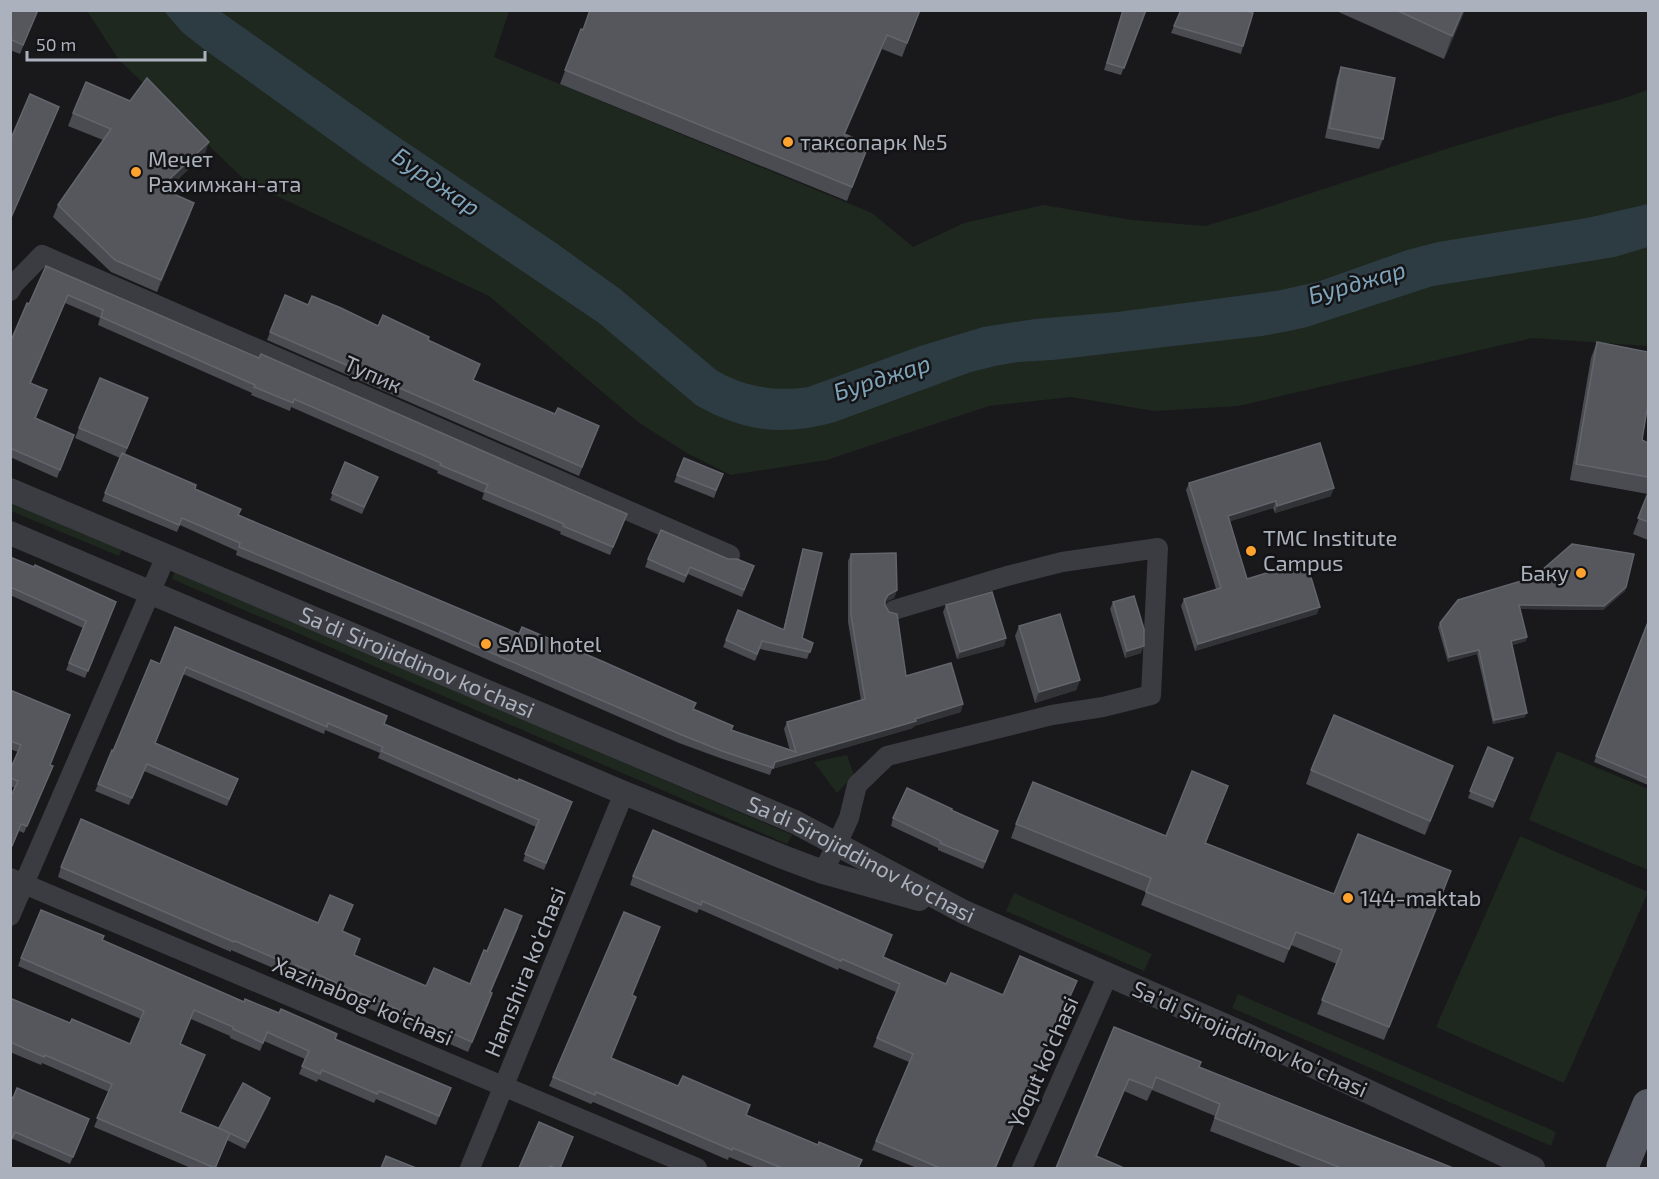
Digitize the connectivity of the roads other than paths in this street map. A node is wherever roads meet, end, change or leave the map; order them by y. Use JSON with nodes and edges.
{"nodes":[{"id":1,"x":10,"y":291,"type":"edge"},
{"id":2,"x":10,"y":490,"type":"edge"},
{"id":3,"x":10,"y":533,"type":"edge"},
{"id":4,"x":166,"y":555,"type":"junction"},
{"id":5,"x":730,"y":555,"type":"dead end"},
{"id":6,"x":150,"y":592,"type":"junction"},
{"id":7,"x":894,"y":610,"type":"dead end"},
{"id":8,"x":624,"y":793,"type":"junction"},
{"id":9,"x":837,"y":844,"type":"junction"},
{"id":10,"x":823,"y":872,"type":"junction"},
{"id":11,"x":17,"y":881,"type":"edge"},
{"id":12,"x":964,"y":912,"type":"junction"},
{"id":13,"x":10,"y":916,"type":"edge"},
{"id":14,"x":1108,"y":975,"type":"junction"},
{"id":15,"x":504,"y":1087,"type":"junction"},
{"id":16,"x":1648,"y":1105,"type":"edge"},
{"id":17,"x":470,"y":1168,"type":"edge"},
{"id":18,"x":697,"y":1168,"type":"edge"},
{"id":19,"x":1022,"y":1168,"type":"edge"},
{"id":20,"x":1533,"y":1168,"type":"edge"},
{"id":21,"x":1622,"y":1168,"type":"edge"}],
"edges":[{"from":1,"to":5,"type":"street","name":"Тупик"},
{"from":2,"to":4,"type":"street","name":"Sa'di Sirojiddinov ko'chasi"},
{"from":3,"to":6,"type":"street","name":"Sa'di Sirojiddinov ko'chasi"},
{"from":4,"to":6,"type":"street"},
{"from":4,"to":9,"type":"street","name":"Sa'di Sirojiddinov ko'chasi"},
{"from":6,"to":8,"type":"street","name":"Sa'di Sirojiddinov ko'chasi"},
{"from":6,"to":11,"type":"street"},
{"from":7,"to":9,"type":"street"},
{"from":8,"to":10,"type":"street","name":"Sa'di Sirojiddinov ko'chasi"},
{"from":8,"to":15,"type":"street","name":"Hamshira ko‘chasi"},
{"from":9,"to":10,"type":"street"},
{"from":9,"to":12,"type":"street","name":"Sa'di Sirojiddinov ko'chasi"},
{"from":10,"to":12,"type":"street","name":"Sa'di Sirojiddinov ko'chasi"},
{"from":11,"to":13,"type":"street"},
{"from":11,"to":15,"type":"street","name":"Xazinabog‘ ko‘chasi"},
{"from":12,"to":14,"type":"street","name":"Saʼdi Sirojiddinov koʻchasi"},
{"from":14,"to":19,"type":"street","name":"Yoqut ko'chasi"},
{"from":14,"to":20,"type":"street","name":"Saʼdi Sirojiddinov koʻchasi"},
{"from":15,"to":17,"type":"street","name":"Hamshira ko‘chasi"},
{"from":15,"to":18,"type":"street","name":"Xazinabog‘ ko‘chasi"},
{"from":16,"to":21,"type":"main road"}]}
